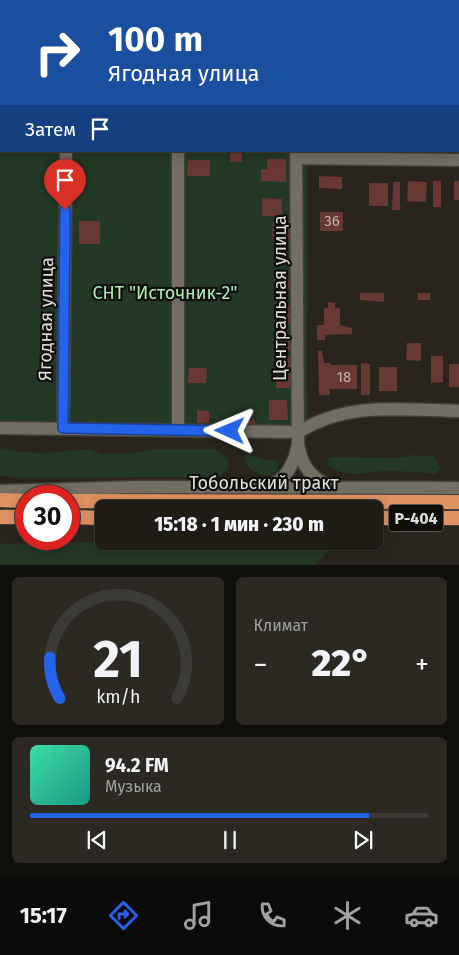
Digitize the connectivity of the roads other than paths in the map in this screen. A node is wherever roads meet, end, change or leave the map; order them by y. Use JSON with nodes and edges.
{"nodes":[{"id":1,"x":66,"y":152,"type":"edge"},
{"id":2,"x":178,"y":152,"type":"edge"},
{"id":3,"x":296,"y":155,"type":"edge"},
{"id":4,"x":459,"y":160,"type":"edge"},
{"id":5,"x":459,"y":411,"type":"edge"},
{"id":6,"x":0,"y":428,"type":"edge"},
{"id":7,"x":63,"y":428,"type":"junction"},
{"id":8,"x":178,"y":430,"type":"junction"},
{"id":9,"x":298,"y":438,"type":"junction"},
{"id":10,"x":262,"y":488,"type":"junction"},
{"id":11,"x":346,"y":488,"type":"junction"},
{"id":12,"x":459,"y":488,"type":"edge"},
{"id":13,"x":0,"y":491,"type":"edge"},
{"id":14,"x":0,"y":500,"type":"edge"},
{"id":15,"x":15,"y":500,"type":"edge"},
{"id":16,"x":80,"y":501,"type":"edge"},
{"id":17,"x":459,"y":502,"type":"edge"},
{"id":18,"x":0,"y":517,"type":"edge"},
{"id":19,"x":15,"y":517,"type":"edge"},
{"id":20,"x":80,"y":517,"type":"edge"},
{"id":21,"x":95,"y":518,"type":"edge"},
{"id":22,"x":383,"y":518,"type":"edge"},
{"id":23,"x":459,"y":518,"type":"edge"}],
"edges":[{"from":1,"to":7,"type":"street","name":"Ягодная улица"},
{"from":2,"to":8,"type":"street"},
{"from":3,"to":4,"type":"street"},
{"from":3,"to":9,"type":"street","name":"Центральная улица"},
{"from":5,"to":9,"type":"street"},
{"from":6,"to":7,"type":"street"},
{"from":7,"to":8,"type":"street"},
{"from":8,"to":9,"type":"street"},
{"from":9,"to":10,"type":"street"},
{"from":9,"to":11,"type":"street"},
{"from":10,"to":11,"type":"street"},
{"from":10,"to":13,"type":"street"},
{"from":11,"to":12,"type":"street"},
{"from":14,"to":15,"type":"highway"},
{"from":16,"to":17,"type":"highway","name":"Тобольский тракт","number":"Р-404"},
{"from":18,"to":19,"type":"highway"},
{"from":20,"to":21,"type":"highway"},
{"from":22,"to":23,"type":"highway","number":"Р-404"}]}
